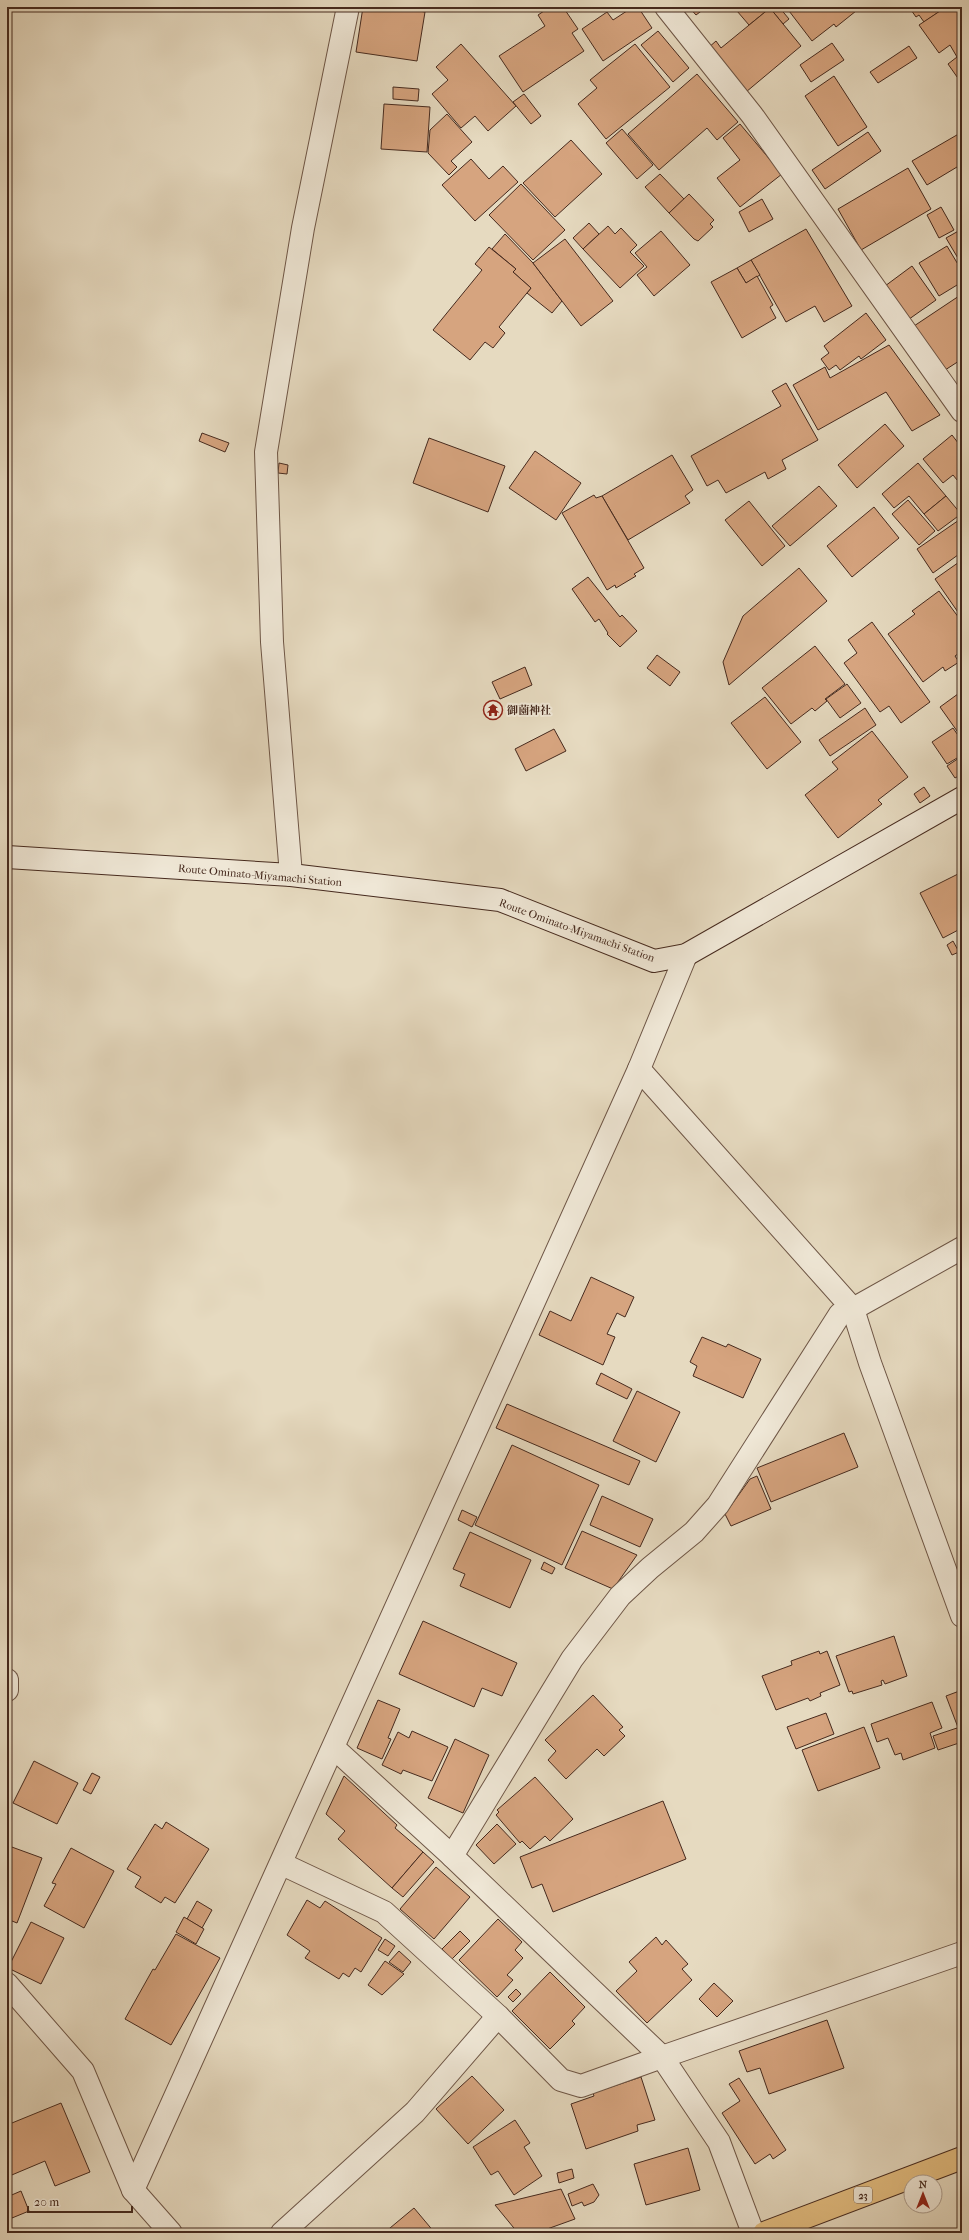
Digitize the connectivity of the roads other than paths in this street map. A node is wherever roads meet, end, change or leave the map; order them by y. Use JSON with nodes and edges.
{"nodes":[{"id":1,"x":348,"y":7,"type":"edge"},
{"id":2,"x":666,"y":7,"type":"edge"},
{"id":3,"x":962,"y":411,"type":"edge"},
{"id":4,"x":962,"y":798,"type":"edge"},
{"id":5,"x":7,"y":857,"type":"edge"},
{"id":6,"x":291,"y":876,"type":"junction"},
{"id":7,"x":686,"y":955,"type":"junction"},
{"id":8,"x":639,"y":1069,"type":"junction"},
{"id":9,"x":962,"y":1248,"type":"edge"},
{"id":10,"x":853,"y":1309,"type":"junction"},
{"id":11,"x":962,"y":1616,"type":"edge"},
{"id":12,"x":7,"y":1680,"type":"edge"},
{"id":13,"x":7,"y":1690,"type":"edge"},
{"id":14,"x":334,"y":1748,"type":"junction"},
{"id":15,"x":452,"y":1856,"type":"junction"},
{"id":16,"x":282,"y":1864,"type":"junction"},
{"id":17,"x":962,"y":1953,"type":"edge"},
{"id":18,"x":7,"y":1984,"type":"edge"},
{"id":19,"x":498,"y":2016,"type":"junction"},
{"id":20,"x":662,"y":2057,"type":"junction"},
{"id":21,"x":962,"y":2158,"type":"edge"},
{"id":22,"x":133,"y":2190,"type":"junction"},
{"id":23,"x":171,"y":2233,"type":"edge"},
{"id":24,"x":282,"y":2233,"type":"edge"},
{"id":25,"x":754,"y":2233,"type":"edge"},
{"id":26,"x":764,"y":2233,"type":"edge"}],
"edges":[{"from":1,"to":6,"type":"street"},
{"from":2,"to":3,"type":"street"},
{"from":4,"to":7,"type":"street","name":"Route Ominato-Miyamachi Station"},
{"from":5,"to":6,"type":"street","name":"Route Ominato-Miyamachi Station"},
{"from":6,"to":7,"type":"street","name":"Route Ominato-Miyamachi Station"},
{"from":7,"to":8,"type":"street"},
{"from":8,"to":10,"type":"street"},
{"from":8,"to":14,"type":"street"},
{"from":9,"to":10,"type":"street"},
{"from":10,"to":11,"type":"street"},
{"from":10,"to":15,"type":"street"},
{"from":12,"to":13,"type":"street"},
{"from":14,"to":15,"type":"street"},
{"from":14,"to":16,"type":"street"},
{"from":15,"to":20,"type":"street"},
{"from":16,"to":19,"type":"street"},
{"from":16,"to":22,"type":"street"},
{"from":17,"to":20,"type":"street"},
{"from":18,"to":22,"type":"street"},
{"from":19,"to":20,"type":"street"},
{"from":19,"to":24,"type":"street"},
{"from":20,"to":25,"type":"street"},
{"from":21,"to":26,"type":"highway","number":"23"},
{"from":22,"to":23,"type":"street"}]}
